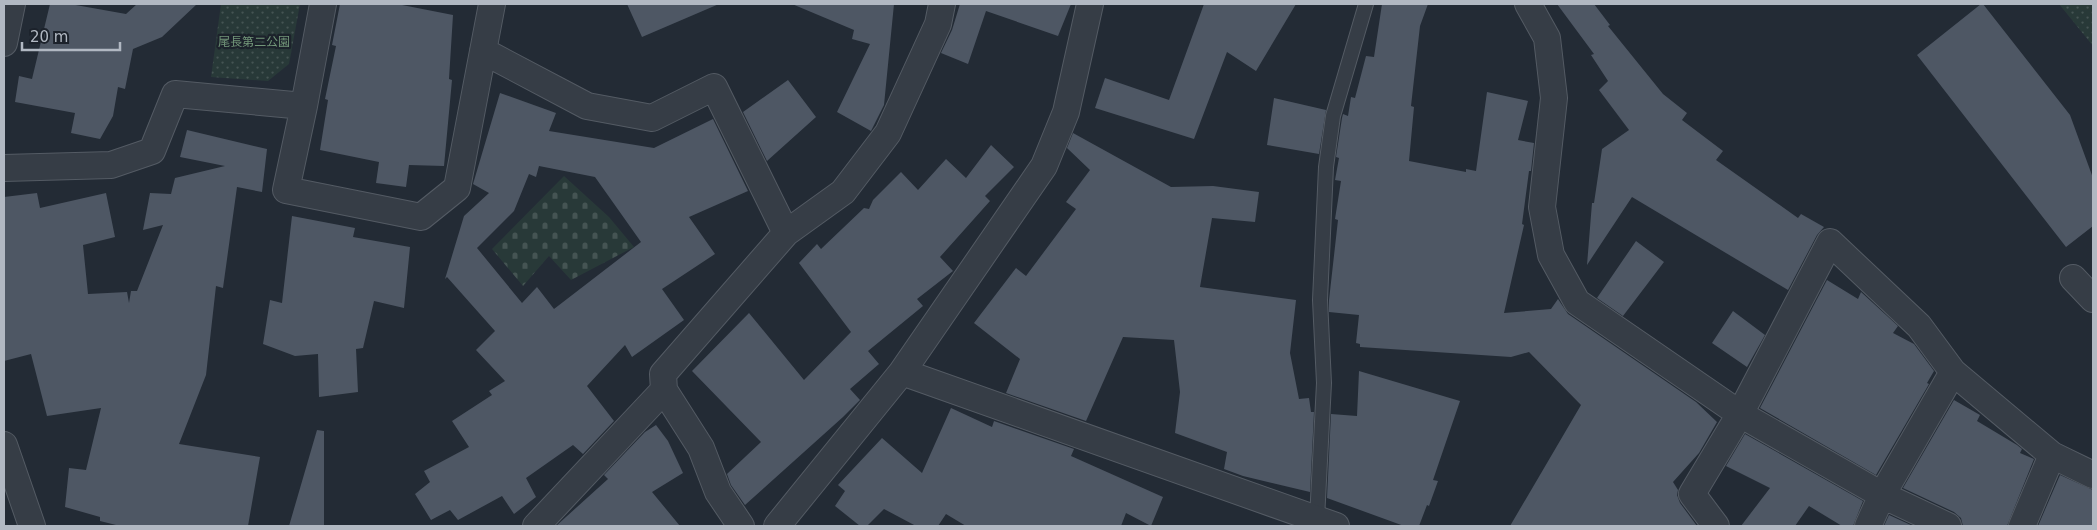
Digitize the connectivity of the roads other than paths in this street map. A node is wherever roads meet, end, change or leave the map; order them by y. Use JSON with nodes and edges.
{"nodes":[{"id":1,"x":12,"y":4,"type":"edge"},
{"id":2,"x":323,"y":4,"type":"edge"},
{"id":3,"x":492,"y":4,"type":"edge"},
{"id":4,"x":942,"y":4,"type":"edge"},
{"id":5,"x":1090,"y":4,"type":"edge"},
{"id":6,"x":1366,"y":4,"type":"edge"},
{"id":7,"x":1528,"y":4,"type":"edge"},
{"id":8,"x":4,"y":43,"type":"edge"},
{"id":9,"x":483,"y":51,"type":"junction"},
{"id":10,"x":304,"y":106,"type":"junction"},
{"id":11,"x":4,"y":168,"type":"edge"},
{"id":12,"x":786,"y":233,"type":"junction"},
{"id":13,"x":2073,"y":278,"type":"dead end"},
{"id":14,"x":2093,"y":299,"type":"edge"},
{"id":15,"x":902,"y":372,"type":"junction"},
{"id":16,"x":1953,"y":372,"type":"junction"},
{"id":17,"x":664,"y":390,"type":"junction"},
{"id":18,"x":1740,"y":414,"type":"junction"},
{"id":19,"x":4,"y":445,"type":"edge"},
{"id":20,"x":2052,"y":455,"type":"junction"},
{"id":21,"x":2093,"y":475,"type":"edge"},
{"id":22,"x":1882,"y":495,"type":"junction"},
{"id":23,"x":1326,"y":523,"type":"edge"},
{"id":24,"x":32,"y":526,"type":"edge"},
{"id":25,"x":536,"y":526,"type":"edge"},
{"id":26,"x":741,"y":526,"type":"edge"},
{"id":27,"x":778,"y":526,"type":"edge"},
{"id":28,"x":1716,"y":526,"type":"edge"},
{"id":29,"x":1868,"y":526,"type":"edge"},
{"id":30,"x":1948,"y":526,"type":"edge"},
{"id":31,"x":2022,"y":526,"type":"edge"}],
"edges":[{"from":1,"to":8,"type":"street"},
{"from":2,"to":10,"type":"street"},
{"from":3,"to":9,"type":"street"},
{"from":4,"to":12,"type":"street"},
{"from":5,"to":15,"type":"street"},
{"from":6,"to":23,"type":"lane"},
{"from":7,"to":18,"type":"street"},
{"from":9,"to":10,"type":"street"},
{"from":9,"to":12,"type":"street"},
{"from":10,"to":11,"type":"street"},
{"from":12,"to":17,"type":"street"},
{"from":13,"to":14,"type":"street"},
{"from":15,"to":23,"type":"street"},
{"from":15,"to":27,"type":"street"},
{"from":16,"to":18,"type":"street"},
{"from":16,"to":20,"type":"street"},
{"from":16,"to":22,"type":"street"},
{"from":17,"to":25,"type":"street"},
{"from":17,"to":26,"type":"street"},
{"from":18,"to":22,"type":"street"},
{"from":18,"to":28,"type":"street"},
{"from":19,"to":24,"type":"street"},
{"from":20,"to":21,"type":"street"},
{"from":20,"to":31,"type":"street"},
{"from":22,"to":29,"type":"street"},
{"from":22,"to":30,"type":"street"}]}
